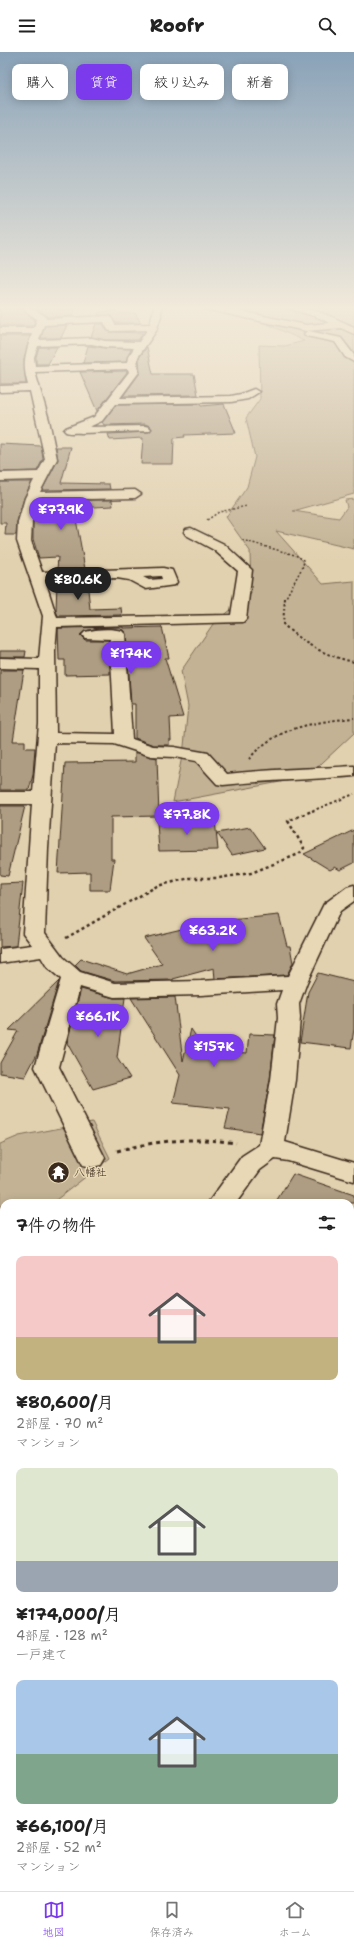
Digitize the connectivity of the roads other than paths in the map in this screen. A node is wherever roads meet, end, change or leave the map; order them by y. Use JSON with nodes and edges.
{"nodes":[{"id":1,"x":33,"y":392,"type":"edge"},
{"id":2,"x":119,"y":392,"type":"edge"},
{"id":3,"x":254,"y":392,"type":"dead end"},
{"id":4,"x":112,"y":401,"type":"junction"},
{"id":5,"x":145,"y":429,"type":"dead end"},
{"id":6,"x":45,"y":430,"type":"junction"},
{"id":7,"x":70,"y":430,"type":"junction"},
{"id":8,"x":43,"y":476,"type":"junction"},
{"id":9,"x":0,"y":477,"type":"edge"},
{"id":10,"x":135,"y":494,"type":"dead end"},
{"id":11,"x":33,"y":496,"type":"junction"},
{"id":12,"x":191,"y":532,"type":"dead end"},
{"id":13,"x":115,"y":573,"type":"dead end"},
{"id":14,"x":35,"y":576,"type":"junction"},
{"id":15,"x":49,"y":630,"type":"junction"},
{"id":16,"x":0,"y":663,"type":"edge"},
{"id":17,"x":47,"y":664,"type":"junction"},
{"id":18,"x":47,"y":738,"type":"junction"},
{"id":19,"x":124,"y":742,"type":"junction"},
{"id":20,"x":354,"y":771,"type":"edge"},
{"id":21,"x":0,"y":798,"type":"edge"},
{"id":22,"x":42,"y":798,"type":"junction"},
{"id":23,"x":354,"y":891,"type":"edge"},
{"id":24,"x":46,"y":950,"type":"junction"},
{"id":25,"x":0,"y":956,"type":"edge"},
{"id":26,"x":72,"y":977,"type":"junction"},
{"id":27,"x":296,"y":982,"type":"junction"},
{"id":28,"x":271,"y":1149,"type":"junction"},
{"id":29,"x":92,"y":1158,"type":"road end"},
{"id":30,"x":354,"y":1172,"type":"edge"},
{"id":31,"x":224,"y":1199,"type":"edge"}],
"edges":[{"from":1,"to":6,"type":"street"},
{"from":2,"to":4,"type":"street"},
{"from":3,"to":4,"type":"street"},
{"from":4,"to":7,"type":"street"},
{"from":5,"to":7,"type":"street"},
{"from":6,"to":7,"type":"street"},
{"from":6,"to":8,"type":"street"},
{"from":8,"to":9,"type":"street"},
{"from":8,"to":11,"type":"street"},
{"from":10,"to":11,"type":"street"},
{"from":11,"to":14,"type":"street"},
{"from":12,"to":15,"type":"street"},
{"from":13,"to":14,"type":"street"},
{"from":14,"to":15,"type":"street"},
{"from":15,"to":17,"type":"street"},
{"from":15,"to":19,"type":"street"},
{"from":16,"to":17,"type":"street"},
{"from":17,"to":18,"type":"street"},
{"from":18,"to":19,"type":"street"},
{"from":18,"to":22,"type":"street"},
{"from":19,"to":20,"type":"street"},
{"from":21,"to":22,"type":"street"},
{"from":22,"to":24,"type":"street"},
{"from":23,"to":27,"type":"street"},
{"from":24,"to":25,"type":"street"},
{"from":24,"to":26,"type":"street"},
{"from":26,"to":27,"type":"street"},
{"from":26,"to":29,"type":"street"},
{"from":27,"to":28,"type":"street"},
{"from":28,"to":30,"type":"street"},
{"from":28,"to":31,"type":"street"}]}
